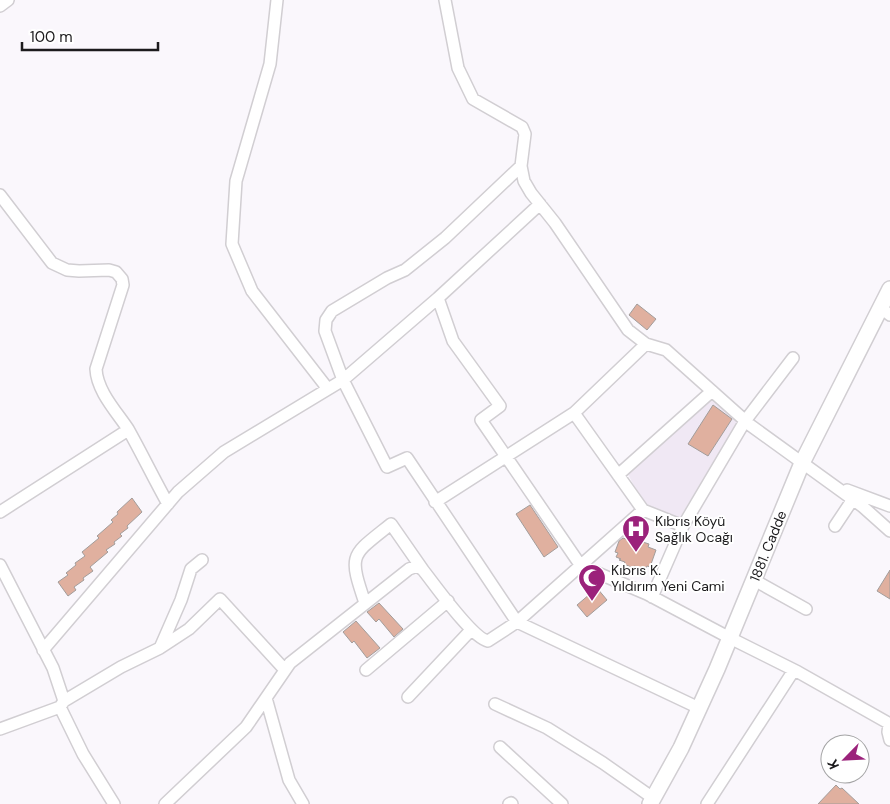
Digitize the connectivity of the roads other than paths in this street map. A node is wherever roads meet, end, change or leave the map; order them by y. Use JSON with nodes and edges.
{"nodes":[{"id":1,"x":8,"y":0,"type":"edge"},
{"id":2,"x":277,"y":0,"type":"edge"},
{"id":3,"x":445,"y":0,"type":"edge"},
{"id":4,"x":0,"y":6,"type":"edge"},
{"id":5,"x":521,"y":166,"type":"junction"},
{"id":6,"x":0,"y":195,"type":"edge"},
{"id":7,"x":540,"y":204,"type":"junction"},
{"id":8,"x":890,"y":289,"type":"edge"},
{"id":9,"x":438,"y":298,"type":"junction"},
{"id":10,"x":885,"y":311,"type":"edge"},
{"id":11,"x":646,"y":344,"type":"junction"},
{"id":12,"x":793,"y":358,"type":"dead end"},
{"id":13,"x":343,"y":380,"type":"junction"},
{"id":14,"x":328,"y":389,"type":"junction"},
{"id":15,"x":712,"y":391,"type":"junction"},
{"id":16,"x":574,"y":412,"type":"junction"},
{"id":17,"x":745,"y":421,"type":"junction"},
{"id":18,"x":128,"y":430,"type":"junction"},
{"id":19,"x":506,"y":457,"type":"junction"},
{"id":20,"x":802,"y":463,"type":"junction"},
{"id":21,"x":618,"y":475,"type":"junction"},
{"id":22,"x":832,"y":484,"type":"junction"},
{"id":23,"x":853,"y":499,"type":"junction"},
{"id":24,"x":435,"y":502,"type":"junction"},
{"id":25,"x":168,"y":504,"type":"junction"},
{"id":26,"x":890,"y":506,"type":"edge"},
{"id":27,"x":643,"y":510,"type":"junction"},
{"id":28,"x":0,"y":512,"type":"edge"},
{"id":29,"x":683,"y":526,"type":"junction"},
{"id":30,"x":834,"y":526,"type":"dead end"},
{"id":31,"x":890,"y":531,"type":"edge"},
{"id":32,"x":202,"y":560,"type":"dead end"},
{"id":33,"x":0,"y":565,"type":"edge"},
{"id":34,"x":581,"y":566,"type":"junction"},
{"id":35,"x":423,"y":570,"type":"junction"},
{"id":36,"x":754,"y":580,"type":"junction"},
{"id":37,"x":652,"y":597,"type":"junction"},
{"id":38,"x":448,"y":601,"type":"junction"},
{"id":39,"x":365,"y":603,"type":"junction"},
{"id":40,"x":806,"y":609,"type":"dead end"},
{"id":41,"x":517,"y":622,"type":"junction"},
{"id":42,"x":471,"y":630,"type":"junction"},
{"id":43,"x":730,"y":638,"type":"junction"},
{"id":44,"x":160,"y":648,"type":"junction"},
{"id":45,"x":43,"y":650,"type":"junction"},
{"id":46,"x":285,"y":670,"type":"junction"},
{"id":47,"x":366,"y":670,"type":"dead end"},
{"id":48,"x":794,"y":670,"type":"junction"},
{"id":49,"x":408,"y":696,"type":"dead end"},
{"id":50,"x":266,"y":698,"type":"junction"},
{"id":51,"x":62,"y":704,"type":"junction"},
{"id":52,"x":495,"y":704,"type":"dead end"},
{"id":53,"x":699,"y":708,"type":"junction"},
{"id":54,"x":890,"y":724,"type":"edge"},
{"id":55,"x":0,"y":729,"type":"edge"},
{"id":56,"x":890,"y":740,"type":"edge"},
{"id":57,"x":500,"y":747,"type":"dead end"},
{"id":58,"x":550,"y":800,"type":"edge"},
{"id":59,"x":652,"y":801,"type":"edge"},
{"id":60,"x":114,"y":804,"type":"edge"},
{"id":61,"x":165,"y":804,"type":"edge"},
{"id":62,"x":303,"y":804,"type":"edge"},
{"id":63,"x":562,"y":804,"type":"edge"},
{"id":64,"x":707,"y":804,"type":"edge"}],
"edges":[{"from":1,"to":4,"type":"street"},
{"from":2,"to":14,"type":"street"},
{"from":3,"to":5,"type":"street"},
{"from":5,"to":7,"type":"street"},
{"from":5,"to":13,"type":"street"},
{"from":6,"to":18,"type":"street"},
{"from":7,"to":9,"type":"street"},
{"from":7,"to":11,"type":"street"},
{"from":8,"to":10,"type":"street","name":"1881. Cadde"},
{"from":9,"to":13,"type":"street"},
{"from":9,"to":19,"type":"street"},
{"from":10,"to":20,"type":"street","name":"1881. Cadde"},
{"from":11,"to":15,"type":"street"},
{"from":11,"to":16,"type":"street"},
{"from":12,"to":17,"type":"street"},
{"from":13,"to":14,"type":"street"},
{"from":13,"to":24,"type":"street"},
{"from":14,"to":25,"type":"street"},
{"from":15,"to":17,"type":"street"},
{"from":15,"to":21,"type":"street"},
{"from":16,"to":19,"type":"street"},
{"from":16,"to":21,"type":"street"},
{"from":17,"to":20,"type":"street"},
{"from":17,"to":29,"type":"street"},
{"from":18,"to":25,"type":"street"},
{"from":18,"to":28,"type":"street"},
{"from":19,"to":24,"type":"street"},
{"from":19,"to":34,"type":"street"},
{"from":20,"to":22,"type":"street"},
{"from":20,"to":36,"type":"street","name":"1881. Cadde"},
{"from":21,"to":27,"type":"street"},
{"from":22,"to":23,"type":"street"},
{"from":22,"to":26,"type":"street"},
{"from":23,"to":30,"type":"street"},
{"from":23,"to":31,"type":"street"},
{"from":24,"to":41,"type":"street"},
{"from":25,"to":45,"type":"street"},
{"from":27,"to":29,"type":"street"},
{"from":27,"to":34,"type":"street"},
{"from":29,"to":37,"type":"street"},
{"from":32,"to":44,"type":"street"},
{"from":33,"to":45,"type":"street"},
{"from":34,"to":37,"type":"street"},
{"from":34,"to":41,"type":"street"},
{"from":35,"to":38,"type":"street"},
{"from":35,"to":39,"type":"street"},
{"from":35,"to":39,"type":"street"},
{"from":36,"to":40,"type":"street"},
{"from":36,"to":43,"type":"street","name":"1881. Cadde"},
{"from":37,"to":43,"type":"street"},
{"from":38,"to":42,"type":"street"},
{"from":38,"to":47,"type":"street"},
{"from":39,"to":46,"type":"street"},
{"from":41,"to":42,"type":"street"},
{"from":41,"to":53,"type":"street"},
{"from":42,"to":49,"type":"street"},
{"from":43,"to":48,"type":"street"},
{"from":43,"to":53,"type":"street","name":"1881. Cadde"},
{"from":44,"to":46,"type":"street"},
{"from":44,"to":51,"type":"street"},
{"from":45,"to":51,"type":"street"},
{"from":46,"to":50,"type":"street"},
{"from":48,"to":54,"type":"street"},
{"from":48,"to":64,"type":"street"},
{"from":50,"to":61,"type":"street"},
{"from":50,"to":62,"type":"street"},
{"from":51,"to":55,"type":"street"},
{"from":51,"to":60,"type":"street"},
{"from":52,"to":59,"type":"street"},
{"from":53,"to":59,"type":"street","name":"1881. Cadde"},
{"from":54,"to":56,"type":"street"},
{"from":57,"to":58,"type":"street"},
{"from":58,"to":63,"type":"street"}]}
